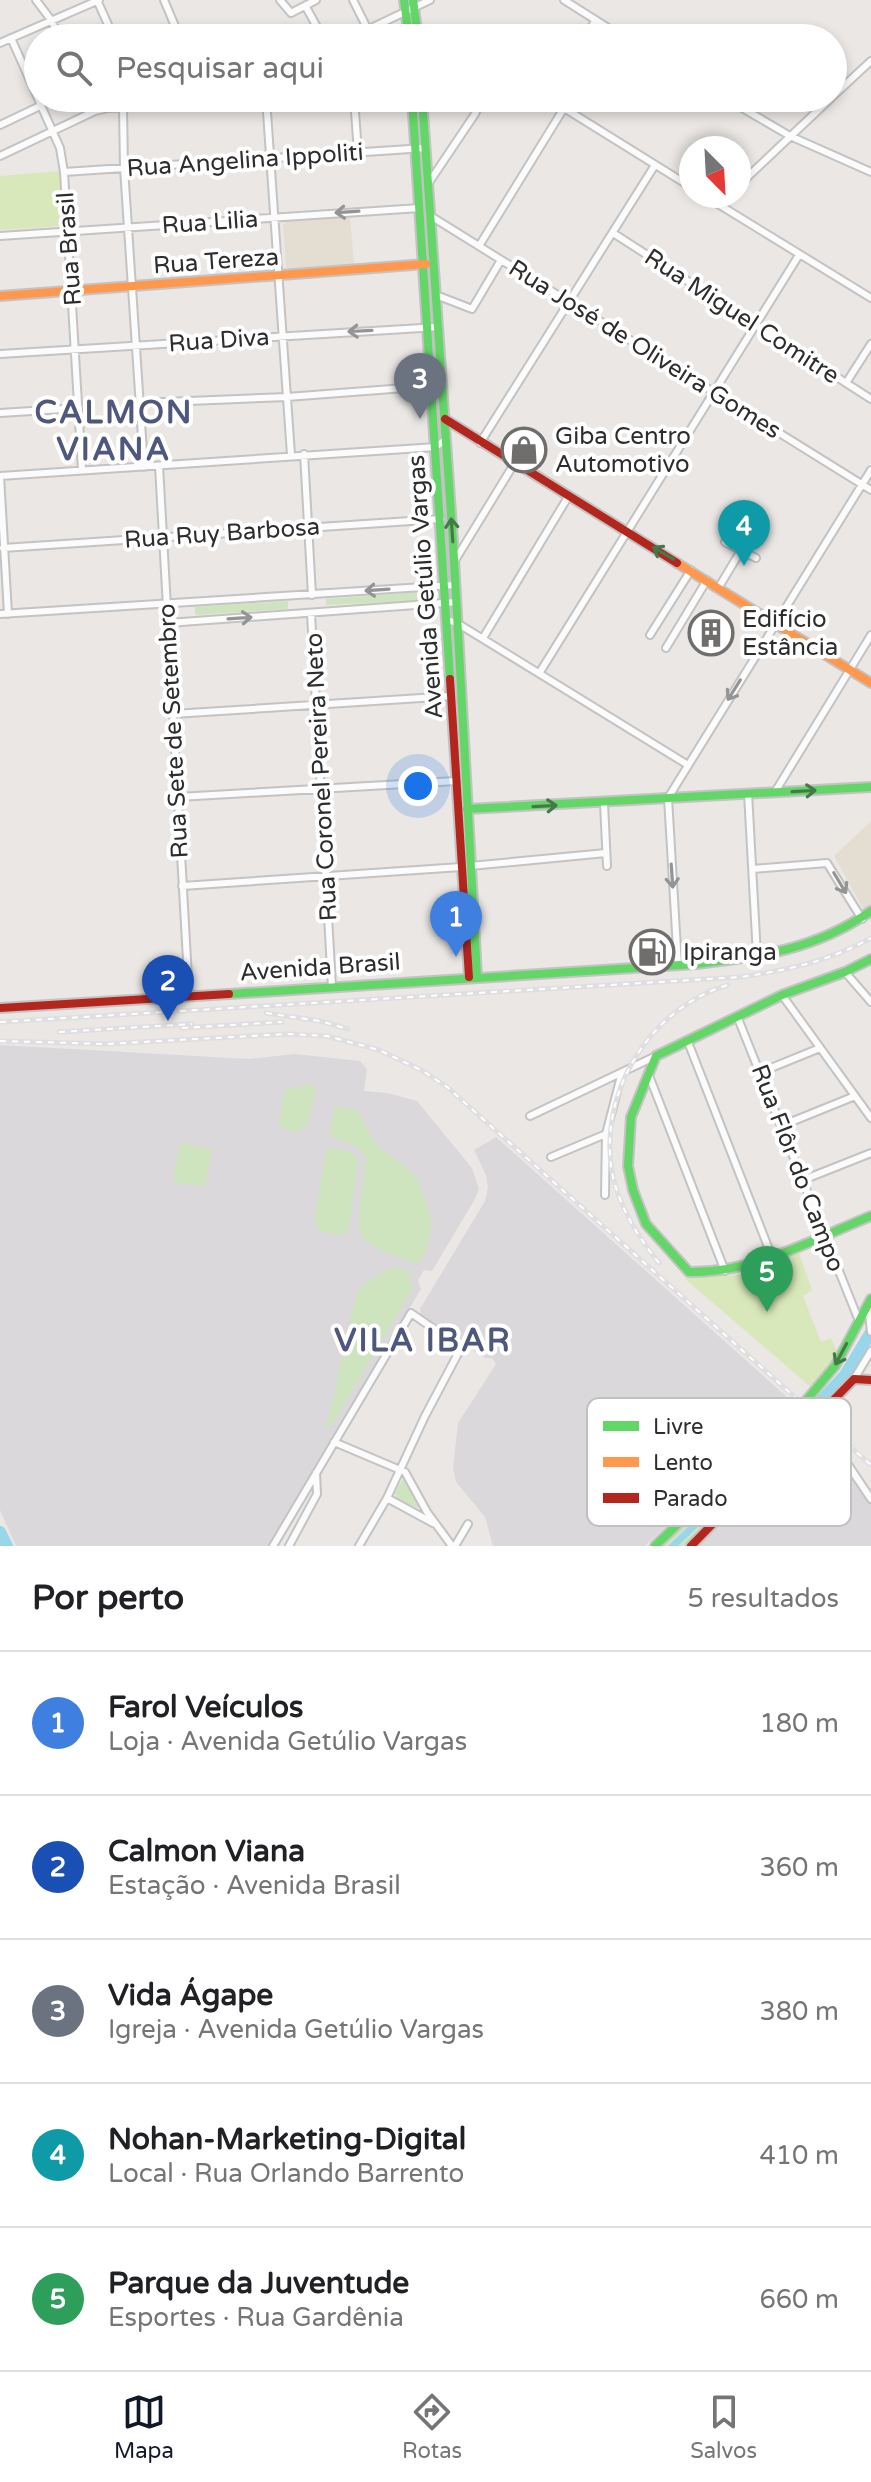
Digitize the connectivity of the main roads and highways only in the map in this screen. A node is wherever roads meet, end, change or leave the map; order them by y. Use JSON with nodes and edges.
{"nodes":[{"id":1,"x":404,"y":0,"type":"edge"},
{"id":2,"x":412,"y":6,"type":"edge"},
{"id":3,"x":415,"y":112,"type":"edge"},
{"id":4,"x":421,"y":112,"type":"edge"},
{"id":5,"x":420,"y":148,"type":"junction"},
{"id":6,"x":434,"y":263,"type":"junction"},
{"id":7,"x":423,"y":264,"type":"junction"},
{"id":8,"x":0,"y":296,"type":"edge"},
{"id":9,"x":433,"y":327,"type":"junction"},
{"id":10,"x":445,"y":419,"type":"junction"},
{"id":11,"x":464,"y":432,"type":"junction"},
{"id":12,"x":446,"y":439,"type":"junction"},
{"id":13,"x":871,"y":683,"type":"edge"},
{"id":14,"x":456,"y":781,"type":"junction"},
{"id":15,"x":871,"y":787,"type":"edge"},
{"id":16,"x":467,"y":809,"type":"junction"},
{"id":17,"x":465,"y":866,"type":"junction"},
{"id":18,"x":871,"y":911,"type":"edge"},
{"id":19,"x":871,"y":959,"type":"edge"},
{"id":20,"x":473,"y":977,"type":"junction"},
{"id":21,"x":0,"y":1008,"type":"edge"},
{"id":22,"x":871,"y":1216,"type":"edge"},
{"id":23,"x":869,"y":1302,"type":"edge"},
{"id":24,"x":871,"y":1380,"type":"edge"},
{"id":25,"x":808,"y":1398,"type":"edge"},
{"id":26,"x":835,"y":1398,"type":"edge"},
{"id":27,"x":676,"y":1526,"type":"edge"},
{"id":28,"x":711,"y":1526,"type":"edge"},
{"id":29,"x":655,"y":1546,"type":"edge"},
{"id":30,"x":691,"y":1546,"type":"edge"}],
"edges":[{"from":1,"to":2,"type":"main road"},
{"from":3,"to":5,"type":"main road","name":"Avenida Getúlio Vargas"},
{"from":4,"to":5,"type":"main road","name":"Avenida Getúlio Vargas"},
{"from":5,"to":6,"type":"main road","name":"Avenida Getúlio Vargas"},
{"from":5,"to":7,"type":"main road","name":"Avenida Getúlio Vargas"},
{"from":6,"to":7,"type":"main road","name":"Rua Tereza"},
{"from":6,"to":9,"type":"main road","name":"Avenida Getúlio Vargas"},
{"from":7,"to":8,"type":"main road","name":"Rua Tereza"},
{"from":7,"to":9,"type":"main road","name":"Avenida Getúlio Vargas"},
{"from":9,"to":10,"type":"main road","name":"Avenida Getúlio Vargas"},
{"from":9,"to":14,"type":"main road","name":"Avenida Getúlio Vargas"},
{"from":10,"to":11,"type":"main road"},
{"from":10,"to":12,"type":"main road","name":"Avenida Getúlio Vargas"},
{"from":11,"to":12,"type":"main road"},
{"from":13,"to":11,"type":"main road","one_way":true},
{"from":16,"to":12,"type":"main road","name":"Avenida Getúlio Vargas","one_way":true},
{"from":14,"to":16,"type":"main road"},
{"from":14,"to":17,"type":"main road","name":"Avenida Getúlio Vargas"},
{"from":16,"to":15,"type":"main road","one_way":true},
{"from":16,"to":17,"type":"main road","name":"Avenida Getúlio Vargas"},
{"from":17,"to":20,"type":"main road","name":"Avenida Getúlio Vargas"},
{"from":18,"to":20,"type":"main road","name":"Avenida Brasil"},
{"from":19,"to":22,"type":"main road"},
{"from":20,"to":21,"type":"main road","name":"Avenida Brasil"},
{"from":23,"to":25,"type":"main road","one_way":true},
{"from":24,"to":26,"type":"main road"},
{"from":27,"to":29,"type":"main road","one_way":true},
{"from":28,"to":30,"type":"main road"}]}
